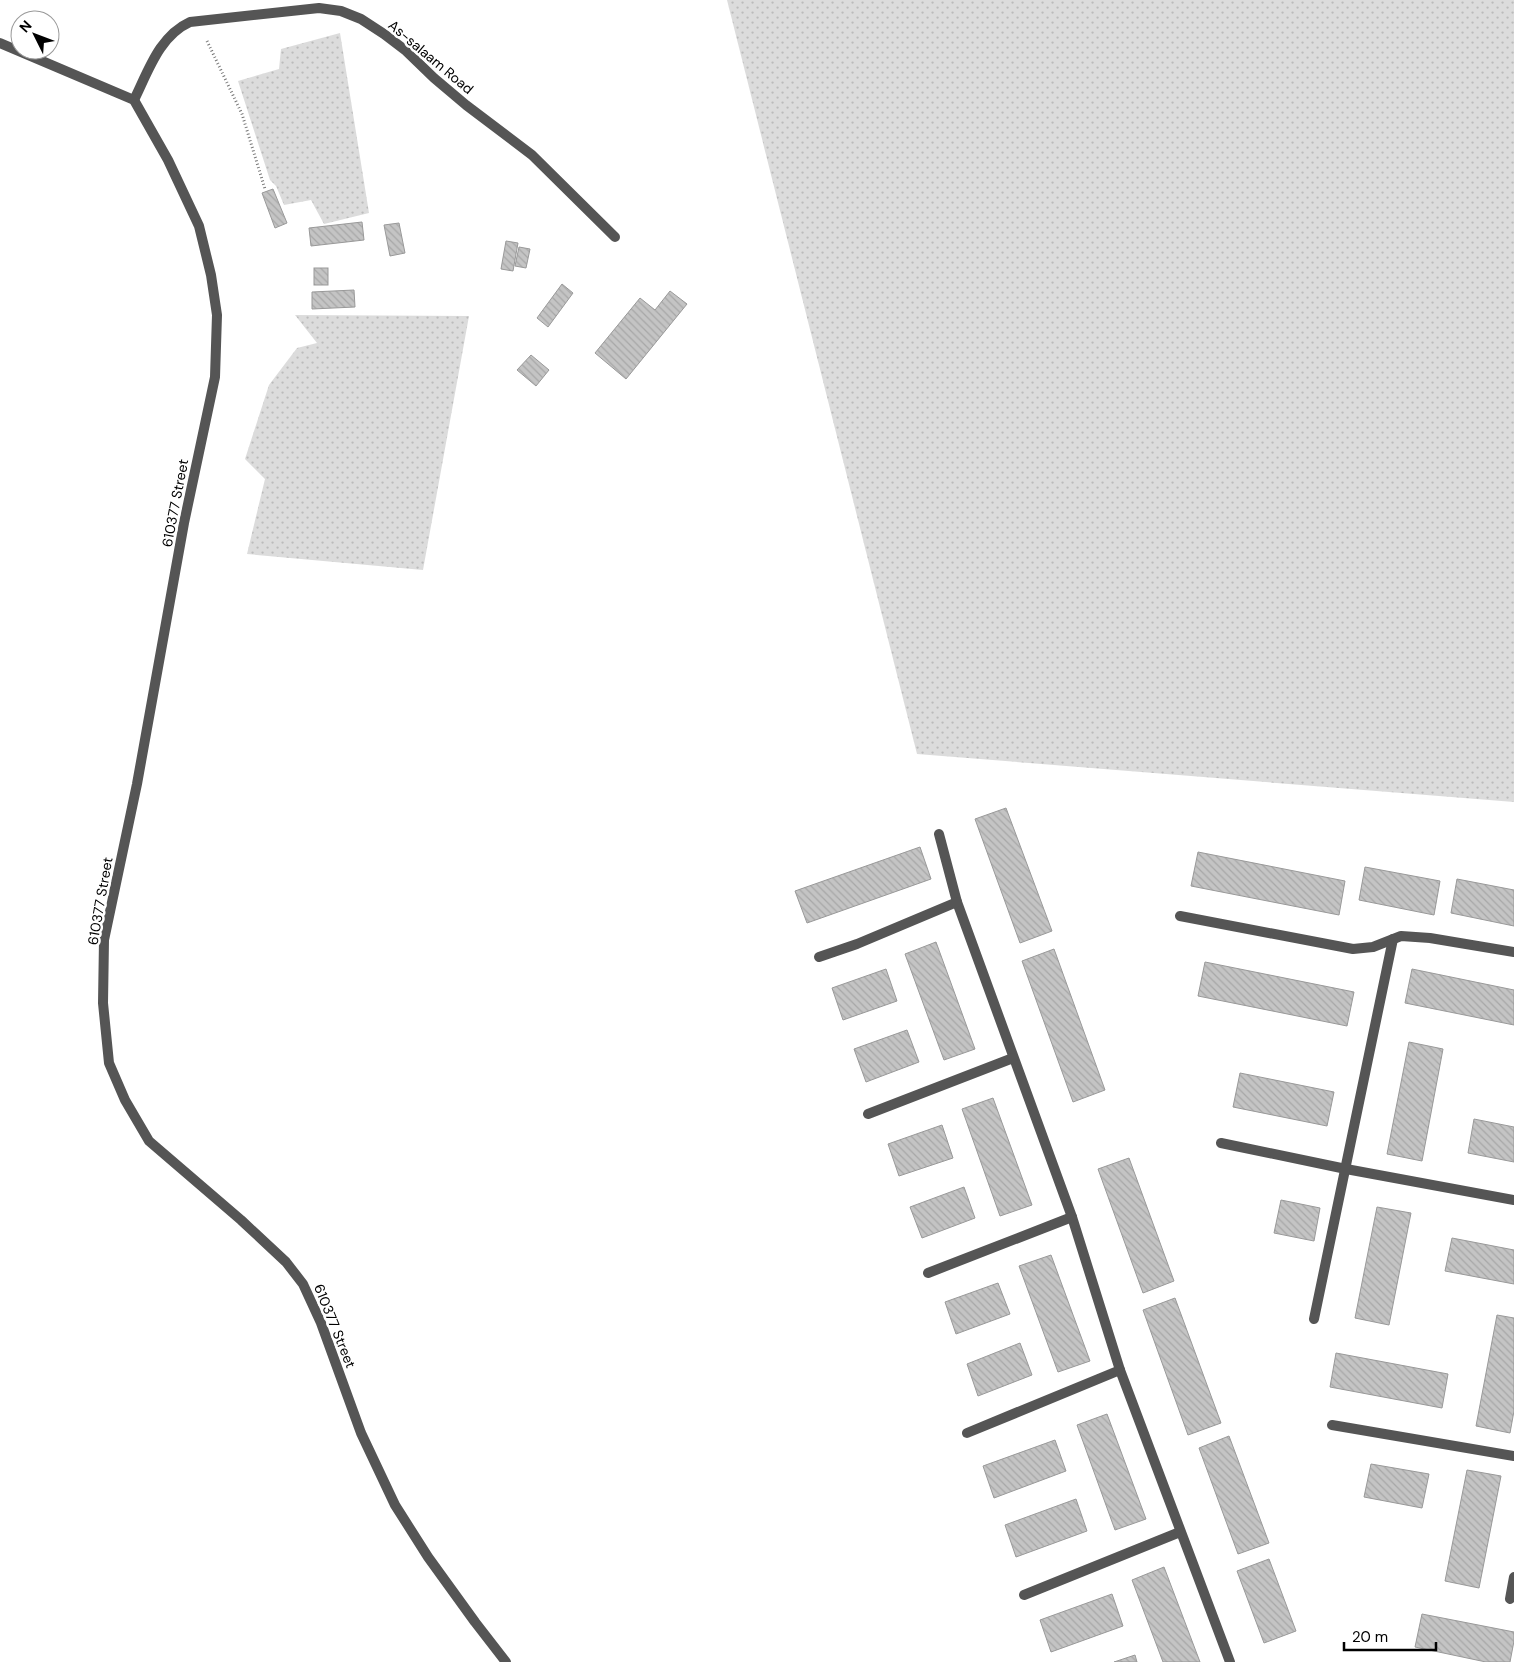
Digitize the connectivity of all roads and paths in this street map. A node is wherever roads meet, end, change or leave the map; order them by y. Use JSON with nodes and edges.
{"nodes":[{"id":1,"x":190,"y":22,"type":"junction"},
{"id":2,"x":0,"y":43,"type":"edge"},
{"id":3,"x":134,"y":100,"type":"junction"},
{"id":4,"x":265,"y":189,"type":"dead end"},
{"id":5,"x":615,"y":237,"type":"dead end"},
{"id":6,"x":939,"y":834,"type":"dead end"},
{"id":7,"x":957,"y":902,"type":"junction"},
{"id":8,"x":1180,"y":916,"type":"dead end"},
{"id":9,"x":1393,"y":939,"type":"junction"},
{"id":10,"x":1514,"y":952,"type":"edge"},
{"id":11,"x":819,"y":957,"type":"dead end"},
{"id":12,"x":1013,"y":1058,"type":"junction"},
{"id":13,"x":868,"y":1114,"type":"dead end"},
{"id":14,"x":1221,"y":1143,"type":"dead end"},
{"id":15,"x":1346,"y":1169,"type":"junction"},
{"id":16,"x":1514,"y":1200,"type":"edge"},
{"id":17,"x":1072,"y":1217,"type":"junction"},
{"id":18,"x":928,"y":1273,"type":"dead end"},
{"id":19,"x":1314,"y":1319,"type":"dead end"},
{"id":20,"x":1120,"y":1370,"type":"junction"},
{"id":21,"x":1332,"y":1425,"type":"dead end"},
{"id":22,"x":967,"y":1433,"type":"dead end"},
{"id":23,"x":1514,"y":1456,"type":"edge"},
{"id":24,"x":1180,"y":1532,"type":"junction"},
{"id":25,"x":1514,"y":1578,"type":"edge"},
{"id":26,"x":1024,"y":1595,"type":"dead end"},
{"id":27,"x":1510,"y":1599,"type":"dead end"},
{"id":28,"x":506,"y":1662,"type":"edge"},
{"id":29,"x":1230,"y":1662,"type":"edge"}],
"edges":[{"from":1,"to":3,"type":"street","name":"As-salaam Road"},
{"from":1,"to":4,"type":"path"},
{"from":1,"to":5,"type":"street","name":"As-salaam Road"},
{"from":2,"to":3,"type":"street"},
{"from":3,"to":28,"type":"street","name":"610377 Street"},
{"from":6,"to":7,"type":"street"},
{"from":7,"to":11,"type":"street"},
{"from":7,"to":12,"type":"street"},
{"from":8,"to":9,"type":"street"},
{"from":9,"to":10,"type":"street"},
{"from":9,"to":15,"type":"street"},
{"from":12,"to":13,"type":"street"},
{"from":12,"to":17,"type":"street"},
{"from":14,"to":15,"type":"street"},
{"from":15,"to":16,"type":"street"},
{"from":15,"to":19,"type":"street"},
{"from":17,"to":18,"type":"street"},
{"from":17,"to":20,"type":"street"},
{"from":20,"to":22,"type":"street"},
{"from":20,"to":24,"type":"street"},
{"from":21,"to":23,"type":"street"},
{"from":24,"to":26,"type":"street"},
{"from":24,"to":29,"type":"street"},
{"from":25,"to":27,"type":"street"}]}
